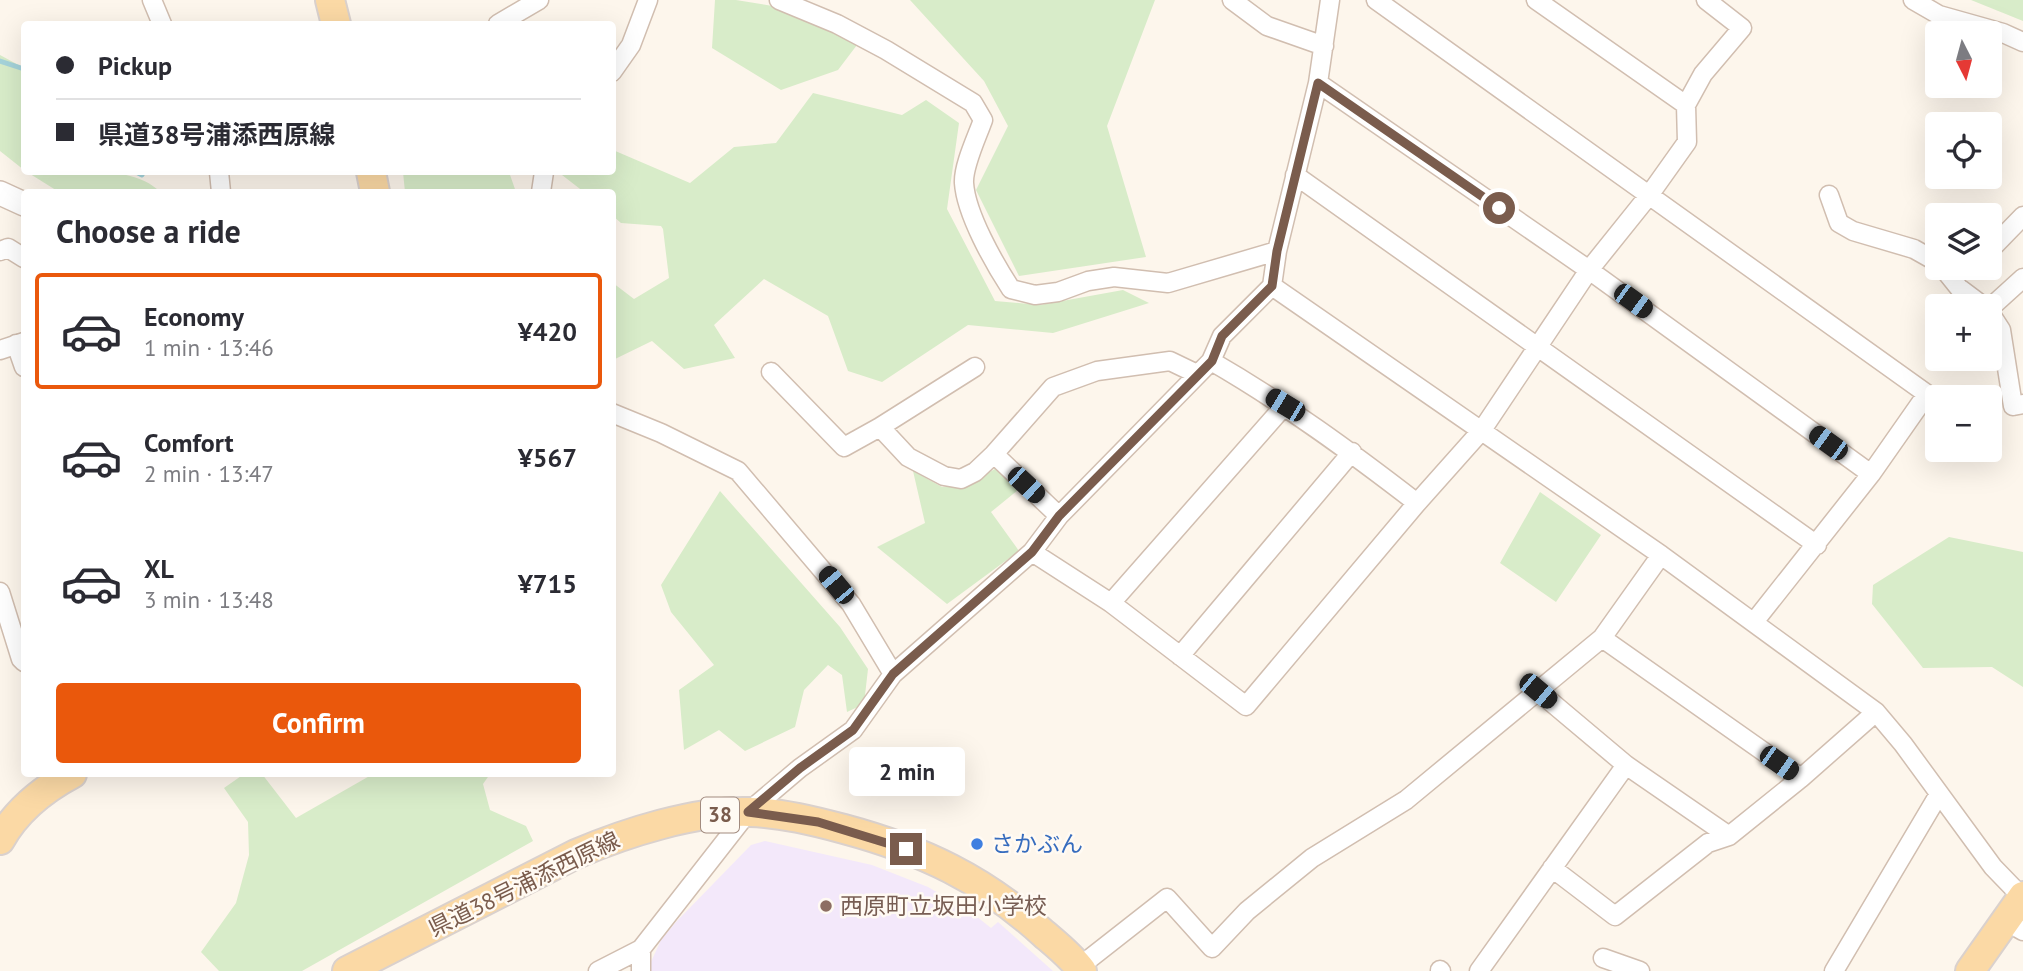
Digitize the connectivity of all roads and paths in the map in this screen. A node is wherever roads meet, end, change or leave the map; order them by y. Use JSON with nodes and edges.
{"nodes":[{"id":1,"x":152,"y":0,"type":"edge"},
{"id":2,"x":330,"y":0,"type":"edge"},
{"id":3,"x":539,"y":0,"type":"edge"},
{"id":4,"x":648,"y":0,"type":"edge"},
{"id":5,"x":779,"y":0,"type":"edge"},
{"id":6,"x":1232,"y":0,"type":"edge"},
{"id":7,"x":1331,"y":0,"type":"edge"},
{"id":8,"x":1376,"y":0,"type":"edge"},
{"id":9,"x":1536,"y":0,"type":"edge"},
{"id":10,"x":1706,"y":0,"type":"edge"},
{"id":11,"x":1913,"y":0,"type":"edge"},
{"id":12,"x":161,"y":21,"type":"edge"},
{"id":13,"x":335,"y":21,"type":"edge"},
{"id":14,"x":503,"y":21,"type":"edge"},
{"id":15,"x":2023,"y":42,"type":"edge"},
{"id":16,"x":1324,"y":46,"type":"junction"},
{"id":17,"x":616,"y":66,"type":"edge"},
{"id":18,"x":1318,"y":83,"type":"junction"},
{"id":19,"x":1686,"y":106,"type":"junction"},
{"id":20,"x":1295,"y":175,"type":"junction"},
{"id":21,"x":0,"y":193,"type":"edge"},
{"id":22,"x":1650,"y":194,"type":"junction"},
{"id":23,"x":1829,"y":195,"type":"dead end"},
{"id":24,"x":21,"y":203,"type":"edge"},
{"id":25,"x":2023,"y":216,"type":"edge"},
{"id":26,"x":2002,"y":238,"type":"edge"},
{"id":27,"x":0,"y":251,"type":"edge"},
{"id":28,"x":1277,"y":251,"type":"junction"},
{"id":29,"x":1925,"y":255,"type":"edge"},
{"id":30,"x":21,"y":256,"type":"edge"},
{"id":31,"x":1589,"y":270,"type":"junction"},
{"id":32,"x":2023,"y":278,"type":"edge"},
{"id":33,"x":1953,"y":280,"type":"edge"},
{"id":34,"x":1272,"y":286,"type":"junction"},
{"id":35,"x":1967,"y":294,"type":"edge"},
{"id":36,"x":2002,"y":299,"type":"edge"},
{"id":37,"x":2002,"y":336,"type":"edge"},
{"id":38,"x":14,"y":345,"type":"edge"},
{"id":39,"x":1537,"y":348,"type":"junction"},
{"id":40,"x":21,"y":361,"type":"edge"},
{"id":41,"x":1212,"y":361,"type":"junction"},
{"id":42,"x":975,"y":367,"type":"dead end"},
{"id":43,"x":771,"y":372,"type":"dead end"},
{"id":44,"x":1197,"y":374,"type":"junction"},
{"id":45,"x":2023,"y":404,"type":"edge"},
{"id":46,"x":1285,"y":405,"type":"junction"},
{"id":47,"x":616,"y":415,"type":"edge"},
{"id":48,"x":880,"y":426,"type":"junction"},
{"id":49,"x":1482,"y":430,"type":"junction"},
{"id":50,"x":1352,"y":452,"type":"junction"},
{"id":51,"x":994,"y":454,"type":"junction"},
{"id":52,"x":1871,"y":474,"type":"junction"},
{"id":53,"x":1417,"y":503,"type":"junction"},
{"id":54,"x":1059,"y":516,"type":"junction"},
{"id":55,"x":1817,"y":545,"type":"junction"},
{"id":56,"x":1032,"y":552,"type":"junction"},
{"id":57,"x":1661,"y":555,"type":"junction"},
{"id":58,"x":0,"y":592,"type":"edge"},
{"id":59,"x":1111,"y":603,"type":"junction"},
{"id":60,"x":1754,"y":622,"type":"junction"},
{"id":61,"x":1602,"y":638,"type":"junction"},
{"id":62,"x":1180,"y":656,"type":"junction"},
{"id":63,"x":21,"y":659,"type":"edge"},
{"id":64,"x":893,"y":674,"type":"junction"},
{"id":65,"x":1538,"y":691,"type":"junction"},
{"id":66,"x":1875,"y":712,"type":"junction"},
{"id":67,"x":1626,"y":765,"type":"junction"},
{"id":68,"x":67,"y":777,"type":"edge"},
{"id":69,"x":1801,"y":778,"type":"junction"},
{"id":70,"x":1939,"y":794,"type":"junction"},
{"id":71,"x":748,"y":812,"type":"junction"},
{"id":72,"x":1729,"y":836,"type":"junction"},
{"id":73,"x":0,"y":840,"type":"edge"},
{"id":74,"x":1552,"y":868,"type":"junction"},
{"id":75,"x":2023,"y":897,"type":"edge"},
{"id":76,"x":2015,"y":926,"type":"edge"},
{"id":77,"x":641,"y":949,"type":"junction"},
{"id":78,"x":1603,"y":958,"type":"dead end"},
{"id":79,"x":1080,"y":969,"type":"edge"},
{"id":80,"x":347,"y":971,"type":"edge"},
{"id":81,"x":598,"y":971,"type":"edge"},
{"id":82,"x":641,"y":971,"type":"edge"},
{"id":83,"x":1479,"y":971,"type":"edge"},
{"id":84,"x":1640,"y":971,"type":"edge"},
{"id":85,"x":1834,"y":971,"type":"edge"},
{"id":86,"x":1970,"y":971,"type":"edge"}],
"edges":[{"from":1,"to":12,"type":"street"},
{"from":2,"to":13,"type":"main road"},
{"from":3,"to":14,"type":"street"},
{"from":4,"to":17,"type":"street"},
{"from":5,"to":28,"type":"street"},
{"from":6,"to":16,"type":"street"},
{"from":7,"to":16,"type":"street"},
{"from":8,"to":22,"type":"street"},
{"from":9,"to":19,"type":"street"},
{"from":10,"to":19,"type":"street"},
{"from":11,"to":15,"type":"street"},
{"from":16,"to":18,"type":"street"},
{"from":18,"to":20,"type":"street"},
{"from":18,"to":31,"type":"street"},
{"from":19,"to":22,"type":"street"},
{"from":20,"to":28,"type":"street"},
{"from":20,"to":39,"type":"street"},
{"from":21,"to":24,"type":"street"},
{"from":22,"to":31,"type":"street"},
{"from":22,"to":52,"type":"street"},
{"from":23,"to":29,"type":"street"},
{"from":25,"to":26,"type":"street"},
{"from":27,"to":30,"type":"street"},
{"from":28,"to":34,"type":"street"},
{"from":31,"to":39,"type":"street"},
{"from":31,"to":52,"type":"street"},
{"from":32,"to":36,"type":"street"},
{"from":33,"to":35,"type":"street"},
{"from":34,"to":41,"type":"street"},
{"from":34,"to":49,"type":"street"},
{"from":37,"to":45,"type":"street"},
{"from":38,"to":40,"type":"street"},
{"from":39,"to":49,"type":"street"},
{"from":39,"to":55,"type":"street"},
{"from":41,"to":44,"type":"street"},
{"from":41,"to":46,"type":"street"},
{"from":42,"to":48,"type":"street"},
{"from":43,"to":48,"type":"street"},
{"from":44,"to":51,"type":"street"},
{"from":44,"to":54,"type":"street"},
{"from":46,"to":50,"type":"street"},
{"from":46,"to":59,"type":"street"},
{"from":47,"to":64,"type":"street"},
{"from":48,"to":51,"type":"street"},
{"from":49,"to":53,"type":"street"},
{"from":49,"to":57,"type":"street"},
{"from":50,"to":53,"type":"street"},
{"from":50,"to":62,"type":"street"},
{"from":51,"to":54,"type":"street"},
{"from":52,"to":55,"type":"street"},
{"from":53,"to":62,"type":"street"},
{"from":54,"to":56,"type":"street"},
{"from":55,"to":60,"type":"street"},
{"from":56,"to":59,"type":"street"},
{"from":56,"to":64,"type":"street"},
{"from":57,"to":60,"type":"street"},
{"from":57,"to":61,"type":"street"},
{"from":58,"to":63,"type":"street"},
{"from":59,"to":62,"type":"street"},
{"from":60,"to":66,"type":"street"},
{"from":61,"to":65,"type":"street"},
{"from":61,"to":69,"type":"street"},
{"from":64,"to":71,"type":"street"},
{"from":65,"to":67,"type":"street"},
{"from":65,"to":79,"type":"street"},
{"from":66,"to":69,"type":"street"},
{"from":66,"to":70,"type":"street"},
{"from":67,"to":72,"type":"street"},
{"from":67,"to":74,"type":"street"},
{"from":68,"to":73,"type":"main road"},
{"from":69,"to":72,"type":"street"},
{"from":70,"to":75,"type":"street"},
{"from":70,"to":85,"type":"street"},
{"from":71,"to":77,"type":"street"},
{"from":71,"to":79,"type":"main road","name":"県道38号浦添西原線","number":"38"},
{"from":71,"to":80,"type":"main road","name":"県道38号浦添西原線","number":"38"},
{"from":72,"to":74,"type":"street"},
{"from":74,"to":83,"type":"street"},
{"from":75,"to":76,"type":"main road"},
{"from":76,"to":86,"type":"main road"},
{"from":77,"to":81,"type":"street"},
{"from":77,"to":82,"type":"street"},
{"from":78,"to":84,"type":"street"}]}
